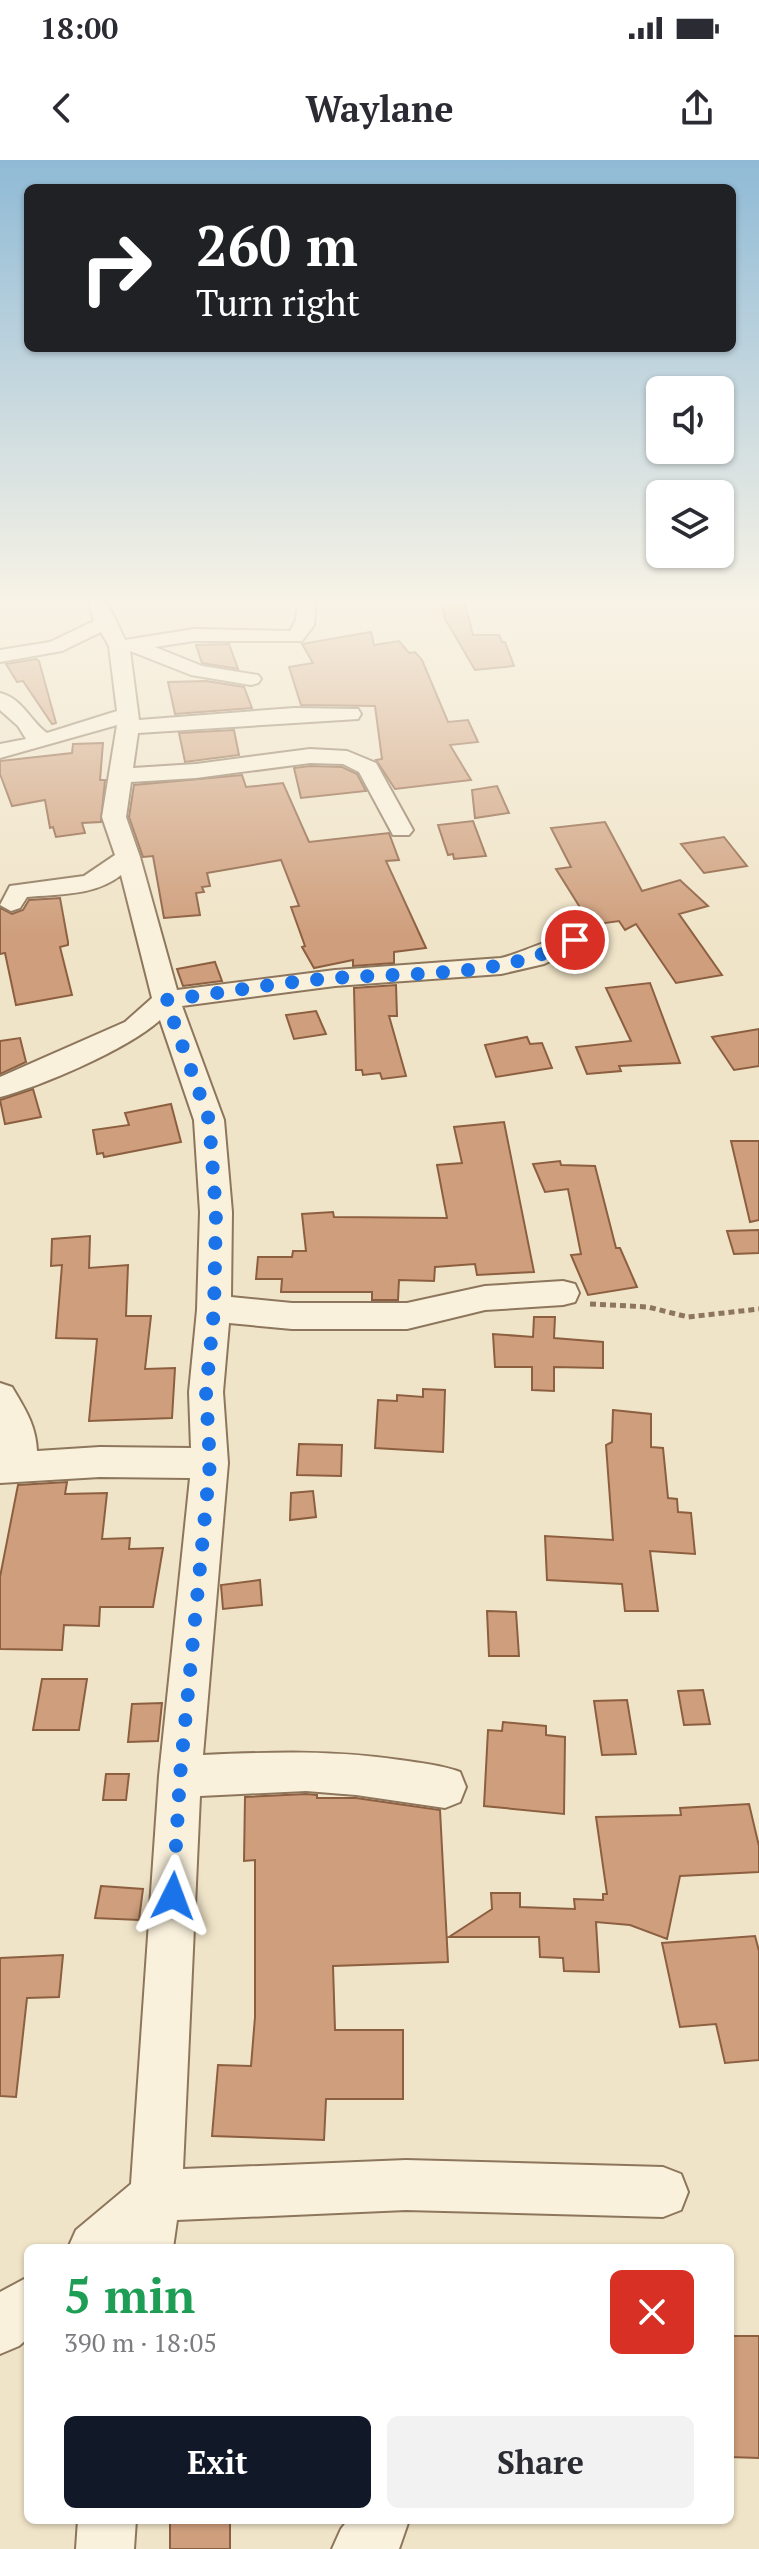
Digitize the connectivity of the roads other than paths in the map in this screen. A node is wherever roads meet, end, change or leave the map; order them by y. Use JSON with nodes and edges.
{"nodes":[{"id":1,"x":15,"y":711,"type":"edge"},
{"id":2,"x":127,"y":711,"type":"edge"},
{"id":3,"x":350,"y":714,"type":"dead end"},
{"id":4,"x":128,"y":721,"type":"junction"},
{"id":5,"x":44,"y":741,"type":"junction"},
{"id":6,"x":0,"y":751,"type":"edge"},
{"id":7,"x":121,"y":776,"type":"junction"},
{"id":8,"x":401,"y":830,"type":"dead end"},
{"id":9,"x":128,"y":857,"type":"junction"},
{"id":10,"x":11,"y":903,"type":"dead end"},
{"id":11,"x":575,"y":940,"type":"dead end"},
{"id":12,"x":166,"y":1000,"type":"junction"},
{"id":13,"x":0,"y":1088,"type":"edge"},
{"id":14,"x":563,"y":1293,"type":"road end"},
{"id":15,"x":214,"y":1310,"type":"junction"},
{"id":16,"x":0,"y":1397,"type":"edge"},
{"id":17,"x":210,"y":1463,"type":"junction"},
{"id":18,"x":10,"y":1468,"type":"edge"},
{"id":19,"x":180,"y":1776,"type":"junction"},
{"id":20,"x":445,"y":1787,"type":"dead end"},
{"id":21,"x":663,"y":2192,"type":"dead end"},
{"id":22,"x":156,"y":2196,"type":"junction"},
{"id":23,"x":99,"y":2244,"type":"edge"},
{"id":24,"x":148,"y":2244,"type":"edge"},
{"id":25,"x":24,"y":2306,"type":"edge"},
{"id":26,"x":0,"y":2327,"type":"edge"},
{"id":27,"x":107,"y":2524,"type":"edge"},
{"id":28,"x":380,"y":2524,"type":"edge"},
{"id":29,"x":105,"y":2549,"type":"edge"},
{"id":30,"x":361,"y":2549,"type":"edge"}],
"edges":[{"from":1,"to":5,"type":"street"},
{"from":2,"to":4,"type":"street"},
{"from":3,"to":4,"type":"street"},
{"from":4,"to":5,"type":"street"},
{"from":4,"to":7,"type":"street"},
{"from":5,"to":6,"type":"street"},
{"from":7,"to":8,"type":"street"},
{"from":7,"to":9,"type":"street"},
{"from":9,"to":10,"type":"street"},
{"from":9,"to":12,"type":"street"},
{"from":11,"to":12,"type":"street"},
{"from":12,"to":13,"type":"street"},
{"from":12,"to":15,"type":"street"},
{"from":14,"to":15,"type":"street"},
{"from":15,"to":17,"type":"street"},
{"from":16,"to":18,"type":"street"},
{"from":17,"to":18,"type":"street"},
{"from":17,"to":19,"type":"street"},
{"from":19,"to":20,"type":"street"},
{"from":19,"to":22,"type":"street"},
{"from":21,"to":22,"type":"street"},
{"from":22,"to":23,"type":"street"},
{"from":22,"to":24,"type":"street"},
{"from":25,"to":26,"type":"street"},
{"from":27,"to":29,"type":"street"},
{"from":28,"to":30,"type":"street"}]}
